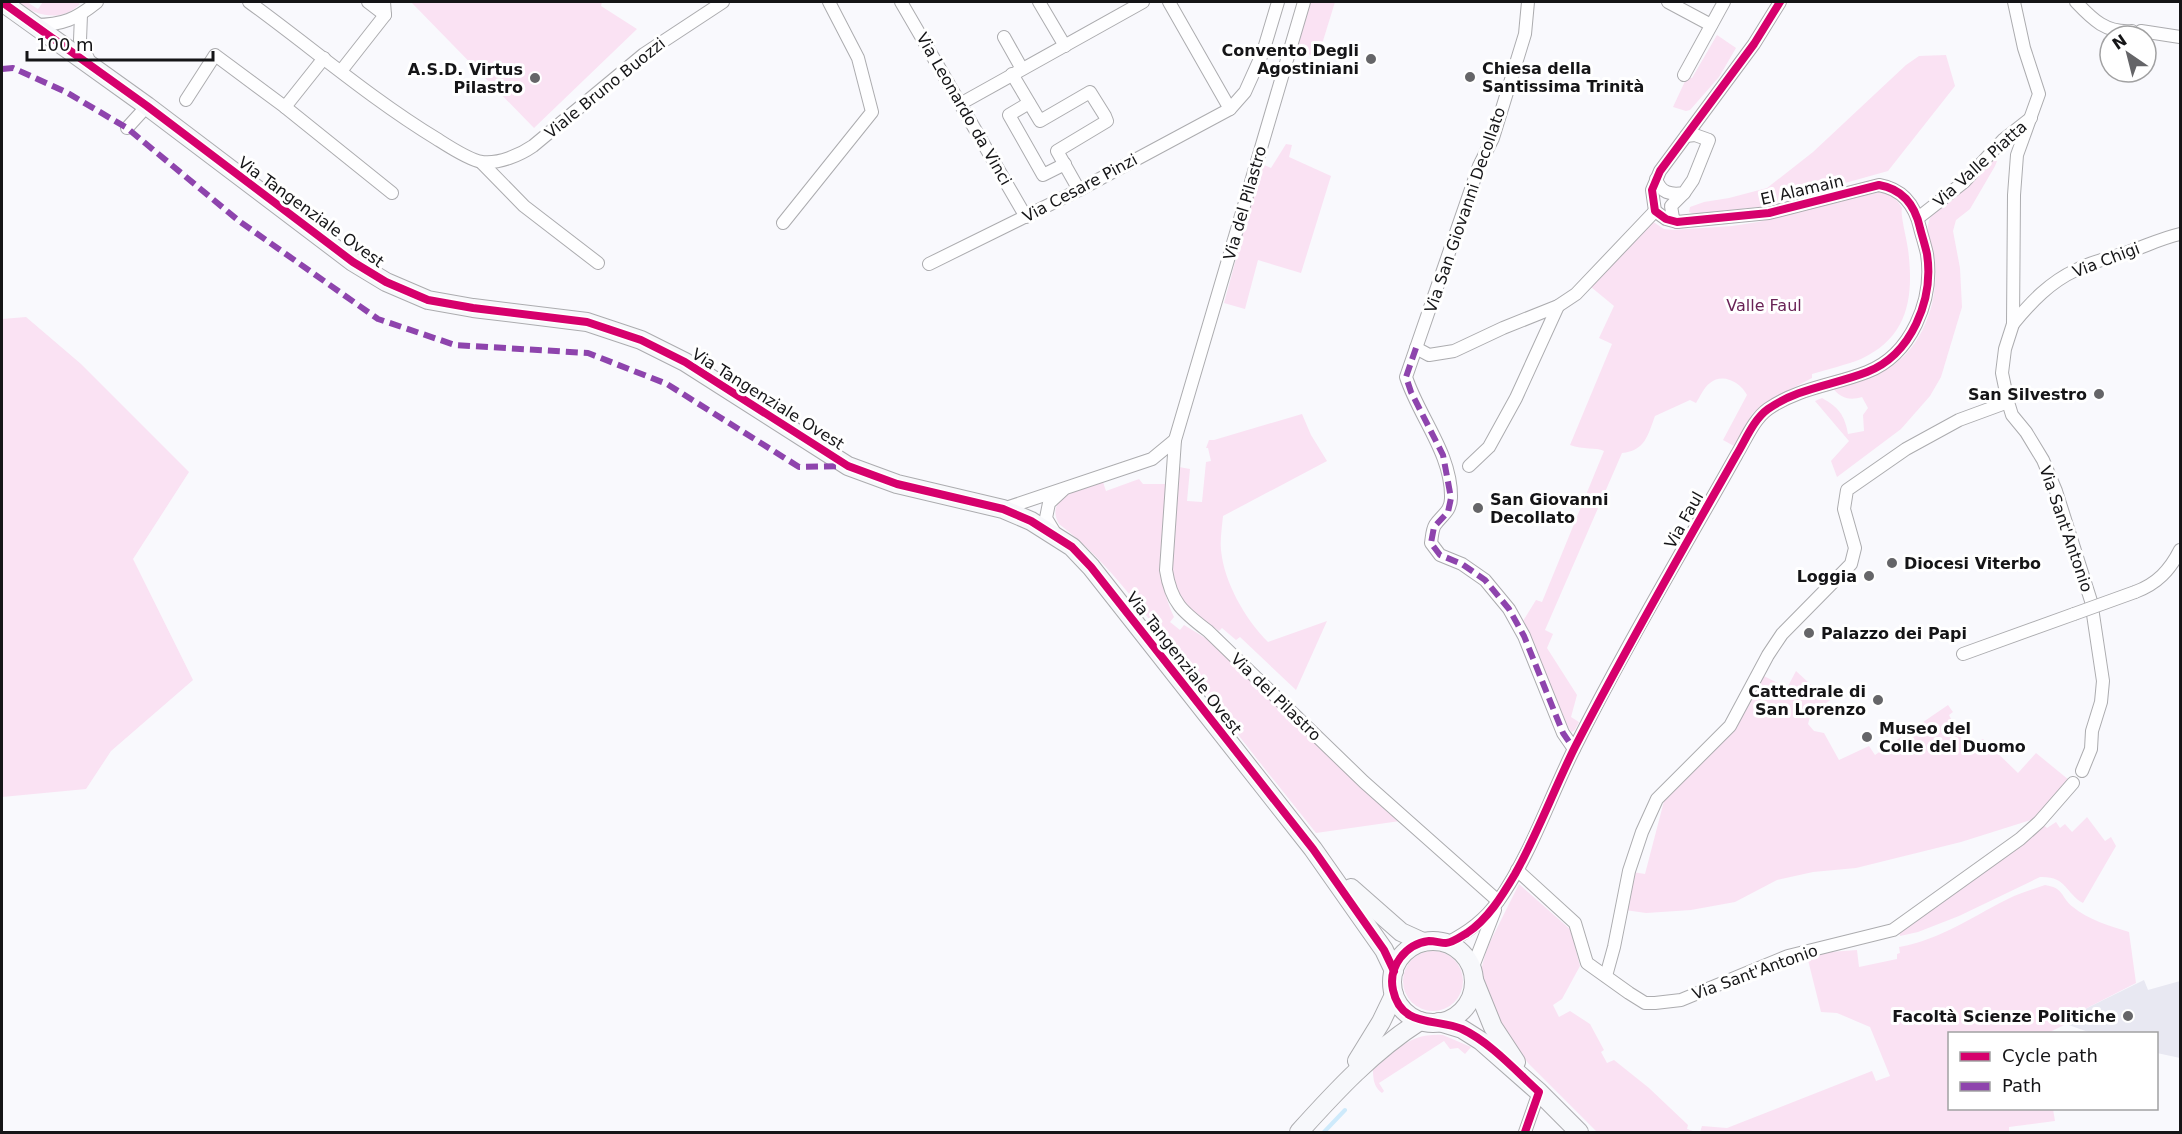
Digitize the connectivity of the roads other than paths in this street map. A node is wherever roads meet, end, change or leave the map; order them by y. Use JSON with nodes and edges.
{"nodes":[{"id":1,"x":2,"y":2,"type":"edge"},
{"id":2,"x":97,"y":2,"type":"edge"},
{"id":3,"x":249,"y":2,"type":"edge"},
{"id":4,"x":368,"y":2,"type":"edge"},
{"id":5,"x":384,"y":2,"type":"edge"},
{"id":6,"x":723,"y":2,"type":"edge"},
{"id":7,"x":829,"y":2,"type":"edge"},
{"id":8,"x":901,"y":2,"type":"edge"},
{"id":9,"x":1039,"y":2,"type":"edge"},
{"id":10,"x":1143,"y":2,"type":"edge"},
{"id":11,"x":1169,"y":2,"type":"edge"},
{"id":12,"x":1278,"y":2,"type":"edge"},
{"id":13,"x":1304,"y":2,"type":"edge"},
{"id":14,"x":1527,"y":2,"type":"edge"},
{"id":15,"x":1724,"y":2,"type":"edge"},
{"id":16,"x":1780,"y":2,"type":"edge"},
{"id":17,"x":2014,"y":2,"type":"edge"},
{"id":18,"x":2076,"y":2,"type":"edge"},
{"id":19,"x":1676,"y":4,"type":"edge"},
{"id":20,"x":81,"y":15,"type":"junction"},
{"id":21,"x":385,"y":15,"type":"junction"},
{"id":22,"x":1711,"y":25,"type":"junction"},
{"id":23,"x":35,"y":26,"type":"junction"},
{"id":24,"x":2180,"y":36,"type":"edge"},
{"id":25,"x":1004,"y":37,"type":"dead end"},
{"id":26,"x":1065,"y":46,"type":"junction"},
{"id":27,"x":324,"y":58,"type":"junction"},
{"id":28,"x":92,"y":66,"type":"junction"},
{"id":29,"x":341,"y":71,"type":"junction"},
{"id":30,"x":1017,"y":71,"type":"junction"},
{"id":31,"x":1684,"y":75,"type":"dead end"},
{"id":32,"x":186,"y":100,"type":"dead end"},
{"id":33,"x":960,"y":104,"type":"junction"},
{"id":34,"x":1029,"y":104,"type":"junction"},
{"id":35,"x":147,"y":106,"type":"junction"},
{"id":36,"x":285,"y":107,"type":"junction"},
{"id":37,"x":1230,"y":109,"type":"junction"},
{"id":38,"x":2032,"y":117,"type":"junction"},
{"id":39,"x":127,"y":128,"type":"dead end"},
{"id":40,"x":1686,"y":136,"type":"junction"},
{"id":41,"x":482,"y":162,"type":"junction"},
{"id":42,"x":1065,"y":164,"type":"junction"},
{"id":43,"x":1656,"y":178,"type":"junction"},
{"id":44,"x":1079,"y":190,"type":"junction"},
{"id":45,"x":392,"y":193,"type":"dead end"},
{"id":46,"x":1684,"y":193,"type":"junction"},
{"id":47,"x":1655,"y":211,"type":"junction"},
{"id":48,"x":1026,"y":217,"type":"junction"},
{"id":49,"x":1918,"y":218,"type":"junction"},
{"id":50,"x":1677,"y":222,"type":"junction"},
{"id":51,"x":783,"y":223,"type":"dead end"},
{"id":52,"x":2181,"y":234,"type":"edge"},
{"id":53,"x":598,"y":263,"type":"dead end"},
{"id":54,"x":929,"y":264,"type":"dead end"},
{"id":55,"x":1558,"y":306,"type":"junction"},
{"id":56,"x":2013,"y":324,"type":"junction"},
{"id":57,"x":1416,"y":348,"type":"junction"},
{"id":58,"x":2008,"y":402,"type":"junction"},
{"id":59,"x":1175,"y":440,"type":"junction"},
{"id":60,"x":1469,"y":466,"type":"dead end"},
{"id":61,"x":1064,"y":489,"type":"junction"},
{"id":62,"x":1003,"y":509,"type":"junction"},
{"id":63,"x":1057,"y":536,"type":"junction"},
{"id":64,"x":2181,"y":550,"type":"edge"},
{"id":65,"x":1963,"y":654,"type":"dead end"},
{"id":66,"x":1574,"y":749,"type":"junction"},
{"id":67,"x":2082,"y":771,"type":"dead end"},
{"id":68,"x":2073,"y":783,"type":"dead end"},
{"id":69,"x":1313,"y":849,"type":"junction"},
{"id":70,"x":1517,"y":870,"type":"junction"},
{"id":71,"x":1498,"y":901,"type":"junction"},
{"id":72,"x":1423,"y":942,"type":"junction"},
{"id":73,"x":1447,"y":943,"type":"junction"},
{"id":74,"x":1394,"y":972,"type":"junction"},
{"id":75,"x":1473,"y":975,"type":"junction"},
{"id":76,"x":1606,"y":976,"type":"junction"},
{"id":77,"x":1394,"y":994,"type":"junction"},
{"id":78,"x":1420,"y":1021,"type":"junction"},
{"id":79,"x":1439,"y":1022,"type":"junction"},
{"id":80,"x":1337,"y":1090,"type":"junction"},
{"id":81,"x":1539,"y":1092,"type":"junction"},
{"id":82,"x":1299,"y":1132,"type":"edge"},
{"id":83,"x":1526,"y":1132,"type":"edge"},
{"id":84,"x":1579,"y":1132,"type":"edge"}],
"edges":[{"from":1,"to":23,"type":"main road","name":"Via Tangenziale Ovest"},
{"from":2,"to":20,"type":"street"},
{"from":3,"to":27,"type":"street"},
{"from":4,"to":21,"type":"street"},
{"from":5,"to":21,"type":"street"},
{"from":6,"to":41,"type":"street","name":"Viale Bruno Buozzi"},
{"from":7,"to":51,"type":"street"},
{"from":8,"to":33,"type":"street","name":"Via Leonardo da Vinci"},
{"from":9,"to":26,"type":"street"},
{"from":10,"to":26,"type":"street"},
{"from":11,"to":37,"type":"street"},
{"from":12,"to":37,"type":"street"},
{"from":13,"to":59,"type":"street","name":"Via del Pilastro"},
{"from":14,"to":57,"type":"street","name":"Via San Giovanni Decollato"},
{"from":15,"to":22,"type":"street"},
{"from":16,"to":40,"type":"street"},
{"from":17,"to":38,"type":"street","name":"Via Valle Piatta"},
{"from":18,"to":24,"type":"street"},
{"from":19,"to":22,"type":"street"},
{"from":20,"to":23,"type":"street"},
{"from":20,"to":28,"type":"street"},
{"from":21,"to":29,"type":"street"},
{"from":22,"to":31,"type":"street"},
{"from":23,"to":28,"type":"main road","name":"Via Tangenziale Ovest"},
{"from":25,"to":30,"type":"street"},
{"from":26,"to":30,"type":"street"},
{"from":27,"to":29,"type":"street"},
{"from":27,"to":36,"type":"street"},
{"from":28,"to":35,"type":"main road","name":"Via Tangenziale Ovest"},
{"from":29,"to":41,"type":"street"},
{"from":30,"to":33,"type":"street"},
{"from":30,"to":34,"type":"street"},
{"from":32,"to":36,"type":"street"},
{"from":33,"to":48,"type":"street","name":"Via Leonardo da Vinci"},
{"from":34,"to":42,"type":"street"},
{"from":34,"to":42,"type":"street"},
{"from":35,"to":39,"type":"street"},
{"from":35,"to":62,"type":"main road","name":"Via Tangenziale Ovest"},
{"from":36,"to":45,"type":"street"},
{"from":37,"to":44,"type":"street","name":"Via Cesare Pinzi"},
{"from":38,"to":49,"type":"street","name":"Via Valle Piatta"},
{"from":38,"to":56,"type":"street","name":"Via Sant'Antonio"},
{"from":40,"to":43,"type":"street"},
{"from":40,"to":46,"type":"street"},
{"from":41,"to":53,"type":"street"},
{"from":42,"to":44,"type":"street"},
{"from":43,"to":46,"type":"street"},
{"from":43,"to":47,"type":"street"},
{"from":44,"to":48,"type":"street","name":"Via Cesare Pinzi"},
{"from":46,"to":50,"type":"street"},
{"from":47,"to":50,"type":"street"},
{"from":47,"to":55,"type":"street"},
{"from":48,"to":54,"type":"street","name":"Via Cesare Pinzi"},
{"from":49,"to":50,"type":"street","name":"El Alamain"},
{"from":49,"to":66,"type":"street","name":"Via Faul"},
{"from":52,"to":56,"type":"street","name":"Via Chigi"},
{"from":55,"to":57,"type":"street"},
{"from":55,"to":60,"type":"street"},
{"from":56,"to":58,"type":"street","name":"Via Sant'Antonio"},
{"from":57,"to":66,"type":"street","name":"Via San Giovanni Decollato"},
{"from":58,"to":67,"type":"street","name":"Via Sant'Antonio"},
{"from":58,"to":76,"type":"street"},
{"from":59,"to":61,"type":"street"},
{"from":59,"to":71,"type":"street","name":"Via del Pilastro"},
{"from":61,"to":62,"type":"street"},
{"from":61,"to":63,"type":"street"},
{"from":62,"to":63,"type":"main road","name":"Via Tangenziale Ovest"},
{"from":63,"to":69,"type":"main road","name":"Via Tangenziale Ovest"},
{"from":64,"to":65,"type":"street","bridge":true},
{"from":66,"to":70,"type":"street","name":"Via Faul"},
{"from":68,"to":76,"type":"street","name":"Via Sant'Antonio"},
{"from":69,"to":72,"type":"main road","name":"Via Tangenziale Ovest"},
{"from":69,"to":74,"type":"main road","name":"Via Tangenziale Ovest"},
{"from":70,"to":71,"type":"street","name":"Via Faul"},
{"from":70,"to":76,"type":"street","name":"Via Sant'Antonio"},
{"from":71,"to":73,"type":"street","name":"Via Faul"},
{"from":71,"to":75,"type":"street","name":"Via Faul"},
{"from":72,"to":73,"type":"main road"},
{"from":72,"to":74,"type":"main road"},
{"from":73,"to":75,"type":"main road"},
{"from":74,"to":77,"type":"main road"},
{"from":75,"to":79,"type":"main road"},
{"from":75,"to":81,"type":"main road"},
{"from":77,"to":78,"type":"main road"},
{"from":77,"to":80,"type":"main road"},
{"from":78,"to":79,"type":"main road"},
{"from":78,"to":80,"type":"main road"},
{"from":79,"to":81,"type":"main road"},
{"from":80,"to":82,"type":"main road"},
{"from":81,"to":83,"type":"street"},
{"from":81,"to":84,"type":"main road"}]}
